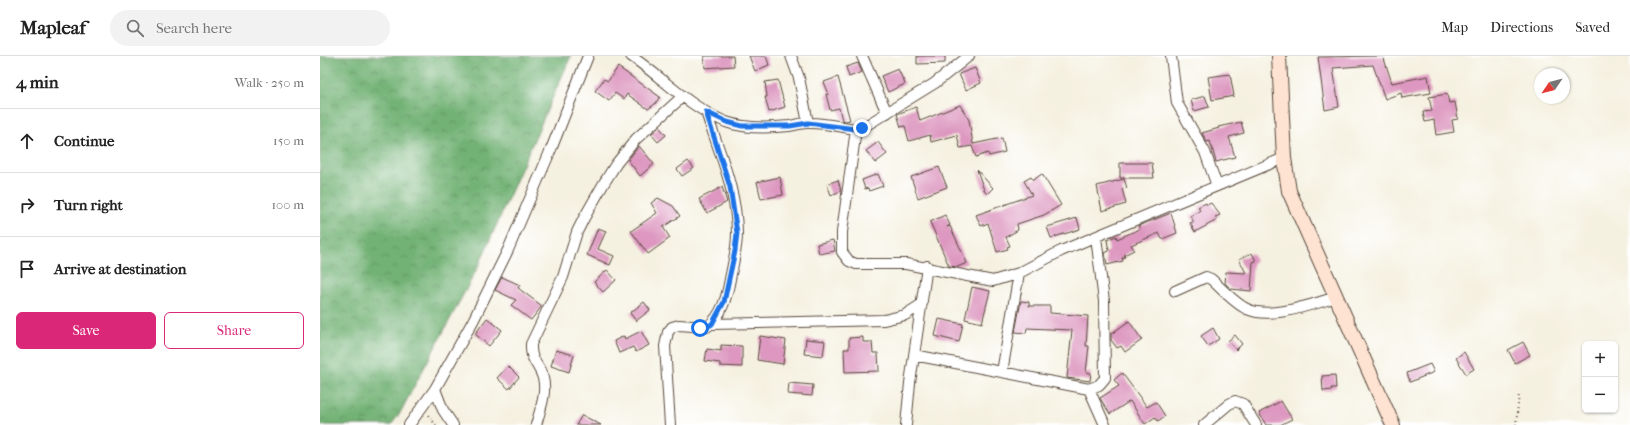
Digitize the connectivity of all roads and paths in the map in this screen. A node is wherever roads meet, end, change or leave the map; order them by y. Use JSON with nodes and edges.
{"nodes":[{"id":1,"x":588,"y":56,"type":"edge"},
{"id":2,"x":631,"y":56,"type":"edge"},
{"id":3,"x":791,"y":56,"type":"edge"},
{"id":4,"x":862,"y":56,"type":"edge"},
{"id":5,"x":968,"y":56,"type":"edge"},
{"id":6,"x":1171,"y":56,"type":"edge"},
{"id":7,"x":1279,"y":56,"type":"edge"},
{"id":8,"x":682,"y":97,"type":"junction"},
{"id":9,"x":706,"y":112,"type":"junction"},
{"id":10,"x":887,"y":113,"type":"junction"},
{"id":11,"x":808,"y":123,"type":"junction"},
{"id":12,"x":856,"y":129,"type":"junction"},
{"id":13,"x":1284,"y":158,"type":"junction"},
{"id":14,"x":1218,"y":186,"type":"junction"},
{"id":15,"x":1096,"y":236,"type":"junction"},
{"id":16,"x":927,"y":266,"type":"junction"},
{"id":17,"x":1020,"y":273,"type":"junction"},
{"id":18,"x":1175,"y":291,"type":"dead end"},
{"id":19,"x":1336,"y":297,"type":"junction"},
{"id":20,"x":922,"y":304,"type":"junction"},
{"id":21,"x":712,"y":324,"type":"junction"},
{"id":22,"x":914,"y":355,"type":"junction"},
{"id":23,"x":1002,"y":372,"type":"junction"},
{"id":24,"x":1089,"y":389,"type":"junction"},
{"id":25,"x":435,"y":390,"type":"junction"},
{"id":26,"x":1519,"y":394,"type":"dead end"},
{"id":27,"x":423,"y":408,"type":"junction"},
{"id":28,"x":409,"y":425,"type":"edge"},
{"id":29,"x":436,"y":425,"type":"edge"},
{"id":30,"x":453,"y":425,"type":"edge"},
{"id":31,"x":536,"y":425,"type":"edge"},
{"id":32,"x":670,"y":425,"type":"edge"},
{"id":33,"x":906,"y":425,"type":"edge"},
{"id":34,"x":1105,"y":425,"type":"edge"},
{"id":35,"x":1204,"y":425,"type":"edge"},
{"id":36,"x":1256,"y":425,"type":"edge"},
{"id":37,"x":1393,"y":425,"type":"edge"},
{"id":38,"x":1516,"y":425,"type":"edge"}],
"edges":[{"from":1,"to":25,"type":"street"},
{"from":2,"to":8,"type":"street"},
{"from":3,"to":11,"type":"street"},
{"from":4,"to":10,"type":"street"},
{"from":5,"to":10,"type":"street"},
{"from":6,"to":14,"type":"street"},
{"from":7,"to":13,"type":"street"},
{"from":8,"to":9,"type":"street"},
{"from":8,"to":31,"type":"street"},
{"from":9,"to":11,"type":"street"},
{"from":9,"to":21,"type":"street"},
{"from":10,"to":12,"type":"street"},
{"from":11,"to":12,"type":"street"},
{"from":12,"to":16,"type":"street"},
{"from":13,"to":14,"type":"street"},
{"from":13,"to":19,"type":"street"},
{"from":14,"to":15,"type":"street"},
{"from":15,"to":17,"type":"street"},
{"from":15,"to":24,"type":"street"},
{"from":16,"to":17,"type":"street"},
{"from":16,"to":20,"type":"street"},
{"from":17,"to":23,"type":"street"},
{"from":18,"to":19,"type":"street"},
{"from":19,"to":37,"type":"street"},
{"from":20,"to":21,"type":"street"},
{"from":20,"to":22,"type":"street"},
{"from":21,"to":32,"type":"street"},
{"from":22,"to":23,"type":"street"},
{"from":22,"to":33,"type":"street"},
{"from":23,"to":24,"type":"street"},
{"from":24,"to":34,"type":"street"},
{"from":25,"to":27,"type":"street"},
{"from":25,"to":30,"type":"street"},
{"from":26,"to":38,"type":"path"},
{"from":27,"to":28,"type":"street"},
{"from":27,"to":29,"type":"path"},
{"from":35,"to":36,"type":"street"}]}
